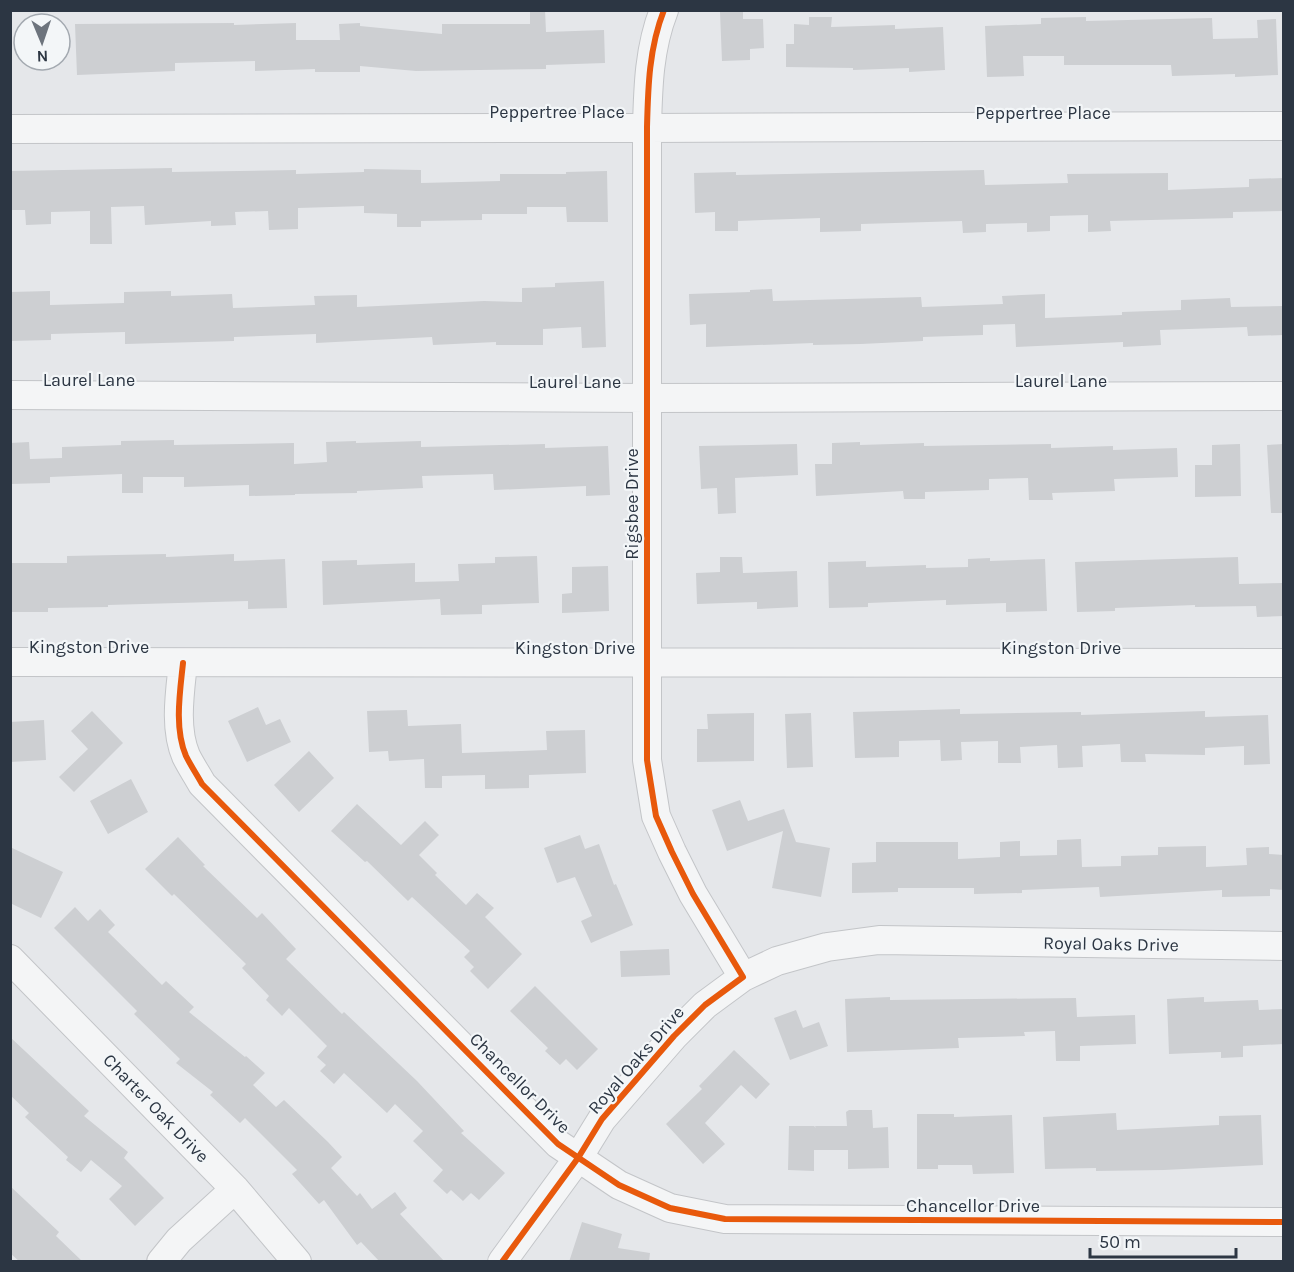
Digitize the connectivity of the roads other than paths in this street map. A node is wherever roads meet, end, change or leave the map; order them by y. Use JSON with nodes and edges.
{"nodes":[{"id":1,"x":664,"y":10,"type":"edge"},
{"id":2,"x":1284,"y":126,"type":"edge"},
{"id":3,"x":647,"y":127,"type":"junction"},
{"id":4,"x":10,"y":129,"type":"edge"},
{"id":5,"x":10,"y":395,"type":"edge"},
{"id":6,"x":1284,"y":396,"type":"edge"},
{"id":7,"x":647,"y":398,"type":"junction"},
{"id":8,"x":10,"y":662,"type":"edge"},
{"id":9,"x":183,"y":663,"type":"junction"},
{"id":10,"x":647,"y":663,"type":"junction"},
{"id":11,"x":1284,"y":663,"type":"edge"},
{"id":12,"x":1284,"y":946,"type":"edge"},
{"id":13,"x":10,"y":959,"type":"edge"},
{"id":14,"x":743,"y":977,"type":"junction"},
{"id":15,"x":578,"y":1158,"type":"junction"},
{"id":16,"x":235,"y":1189,"type":"junction"},
{"id":17,"x":1284,"y":1222,"type":"edge"},
{"id":18,"x":161,"y":1262,"type":"edge"},
{"id":19,"x":297,"y":1262,"type":"edge"},
{"id":20,"x":502,"y":1262,"type":"edge"}],
"edges":[{"from":1,"to":3,"type":"street","name":"Rigsbee Drive"},
{"from":2,"to":3,"type":"street","name":"Peppertree Place"},
{"from":3,"to":4,"type":"street","name":"Peppertree Place"},
{"from":3,"to":7,"type":"street","name":"Rigsbee Drive"},
{"from":5,"to":7,"type":"street","name":"Laurel Lane"},
{"from":6,"to":7,"type":"street","name":"Laurel Lane"},
{"from":7,"to":10,"type":"street","name":"Rigsbee Drive"},
{"from":8,"to":9,"type":"street","name":"Kingston Drive"},
{"from":9,"to":10,"type":"street","name":"Kingston Drive"},
{"from":9,"to":15,"type":"street","name":"Chancellor Drive"},
{"from":10,"to":11,"type":"street","name":"Kingston Drive"},
{"from":10,"to":14,"type":"street","name":"Rigsbee Drive"},
{"from":12,"to":14,"type":"street","name":"Royal Oaks Drive"},
{"from":13,"to":16,"type":"street","name":"Charter Oak Drive"},
{"from":14,"to":15,"type":"street","name":"Royal Oaks Drive"},
{"from":15,"to":17,"type":"street","name":"Chancellor Drive"},
{"from":15,"to":20,"type":"street","name":"Royal Oaks Drive"},
{"from":16,"to":18,"type":"street"},
{"from":16,"to":19,"type":"street","name":"Charter Oak Drive"}]}
